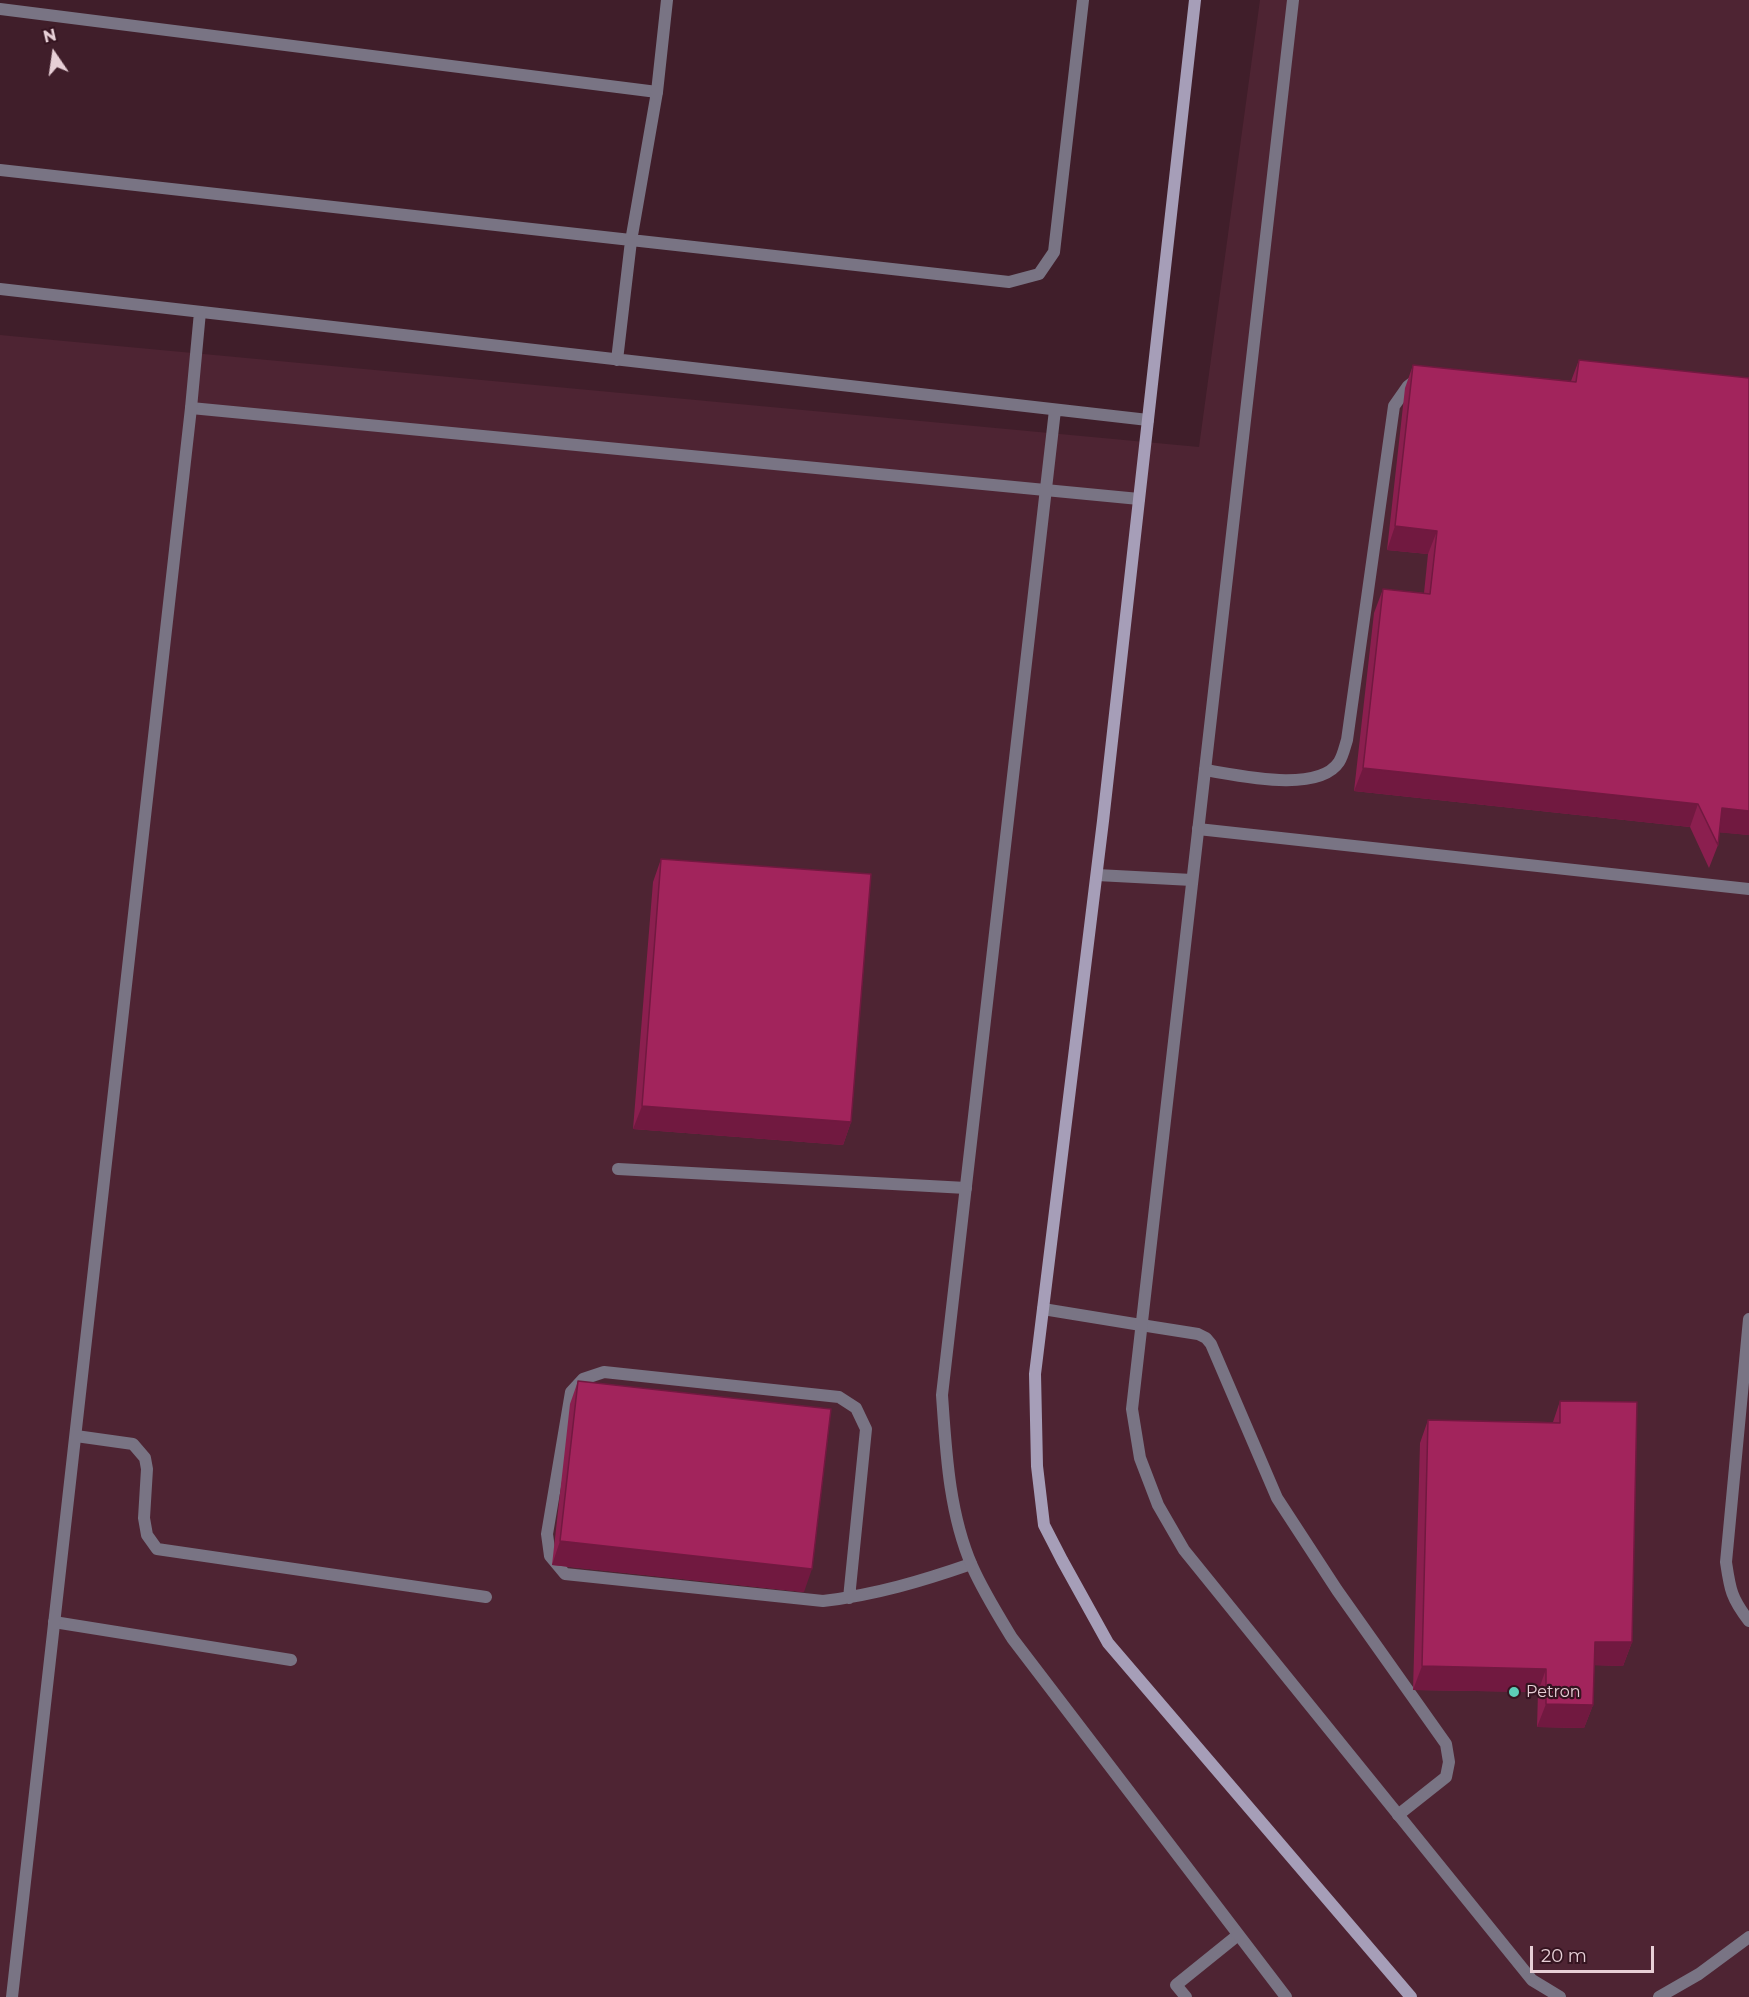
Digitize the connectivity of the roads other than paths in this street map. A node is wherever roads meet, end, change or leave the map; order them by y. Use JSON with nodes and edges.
{"nodes":[{"id":1,"x":667,"y":0,"type":"edge"},
{"id":2,"x":1083,"y":0,"type":"edge"},
{"id":3,"x":1195,"y":0,"type":"edge"},
{"id":4,"x":1293,"y":0,"type":"edge"},
{"id":5,"x":0,"y":9,"type":"edge"},
{"id":6,"x":657,"y":92,"type":"junction"},
{"id":7,"x":0,"y":170,"type":"edge"},
{"id":8,"x":631,"y":241,"type":"junction"},
{"id":9,"x":0,"y":290,"type":"edge"},
{"id":10,"x":200,"y":312,"type":"junction"},
{"id":11,"x":617,"y":360,"type":"junction"},
{"id":12,"x":1430,"y":378,"type":"edge"},
{"id":13,"x":191,"y":408,"type":"junction"},
{"id":14,"x":1055,"y":410,"type":"junction"},
{"id":15,"x":1148,"y":420,"type":"junction"},
{"id":16,"x":1046,"y":490,"type":"junction"},
{"id":17,"x":1139,"y":499,"type":"junction"},
{"id":18,"x":1205,"y":770,"type":"junction"},
{"id":19,"x":1198,"y":829,"type":"junction"},
{"id":20,"x":1097,"y":875,"type":"junction"},
{"id":21,"x":1192,"y":880,"type":"junction"},
{"id":22,"x":1749,"y":889,"type":"edge"},
{"id":23,"x":618,"y":1169,"type":"dead end"},
{"id":24,"x":966,"y":1188,"type":"junction"},
{"id":25,"x":1043,"y":1309,"type":"junction"},
{"id":26,"x":1749,"y":1319,"type":"edge"},
{"id":27,"x":1141,"y":1325,"type":"junction"},
{"id":28,"x":76,"y":1436,"type":"junction"},
{"id":29,"x":971,"y":1564,"type":"junction"},
{"id":30,"x":486,"y":1598,"type":"dead end"},
{"id":31,"x":849,"y":1598,"type":"junction"},
{"id":32,"x":1749,"y":1621,"type":"edge"},
{"id":33,"x":54,"y":1622,"type":"junction"},
{"id":34,"x":291,"y":1660,"type":"dead end"},
{"id":35,"x":1398,"y":1815,"type":"junction"},
{"id":36,"x":1238,"y":1935,"type":"junction"},
{"id":37,"x":1749,"y":1937,"type":"edge"},
{"id":38,"x":12,"y":1997,"type":"edge"},
{"id":39,"x":1186,"y":1997,"type":"edge"},
{"id":40,"x":1286,"y":1997,"type":"edge"},
{"id":41,"x":1411,"y":1997,"type":"edge"},
{"id":42,"x":1560,"y":1997,"type":"edge"},
{"id":43,"x":1659,"y":1997,"type":"edge"}],
"edges":[{"from":1,"to":6,"type":"street"},
{"from":2,"to":8,"type":"street"},
{"from":3,"to":15,"type":"street"},
{"from":4,"to":18,"type":"street"},
{"from":5,"to":6,"type":"street"},
{"from":6,"to":8,"type":"street"},
{"from":7,"to":8,"type":"street"},
{"from":8,"to":11,"type":"street"},
{"from":9,"to":10,"type":"street"},
{"from":10,"to":11,"type":"street"},
{"from":10,"to":13,"type":"street"},
{"from":11,"to":14,"type":"street"},
{"from":12,"to":18,"type":"street"},
{"from":13,"to":16,"type":"street"},
{"from":13,"to":28,"type":"street"},
{"from":14,"to":15,"type":"street"},
{"from":14,"to":16,"type":"street"},
{"from":15,"to":17,"type":"street"},
{"from":16,"to":17,"type":"street"},
{"from":16,"to":24,"type":"street"},
{"from":17,"to":20,"type":"street"},
{"from":18,"to":19,"type":"street"},
{"from":19,"to":21,"type":"street"},
{"from":19,"to":22,"type":"street"},
{"from":20,"to":21,"type":"street"},
{"from":20,"to":25,"type":"street"},
{"from":21,"to":27,"type":"street"},
{"from":23,"to":24,"type":"street"},
{"from":24,"to":29,"type":"street"},
{"from":25,"to":27,"type":"street"},
{"from":25,"to":41,"type":"street"},
{"from":26,"to":32,"type":"street"},
{"from":27,"to":35,"type":"street"},
{"from":27,"to":35,"type":"street"},
{"from":28,"to":30,"type":"street"},
{"from":28,"to":33,"type":"street"},
{"from":29,"to":31,"type":"street"},
{"from":29,"to":36,"type":"street"},
{"from":31,"to":31,"type":"street"},
{"from":33,"to":34,"type":"street"},
{"from":33,"to":38,"type":"street"},
{"from":35,"to":42,"type":"street"},
{"from":36,"to":39,"type":"street"},
{"from":36,"to":40,"type":"street"},
{"from":37,"to":43,"type":"street"}]}
